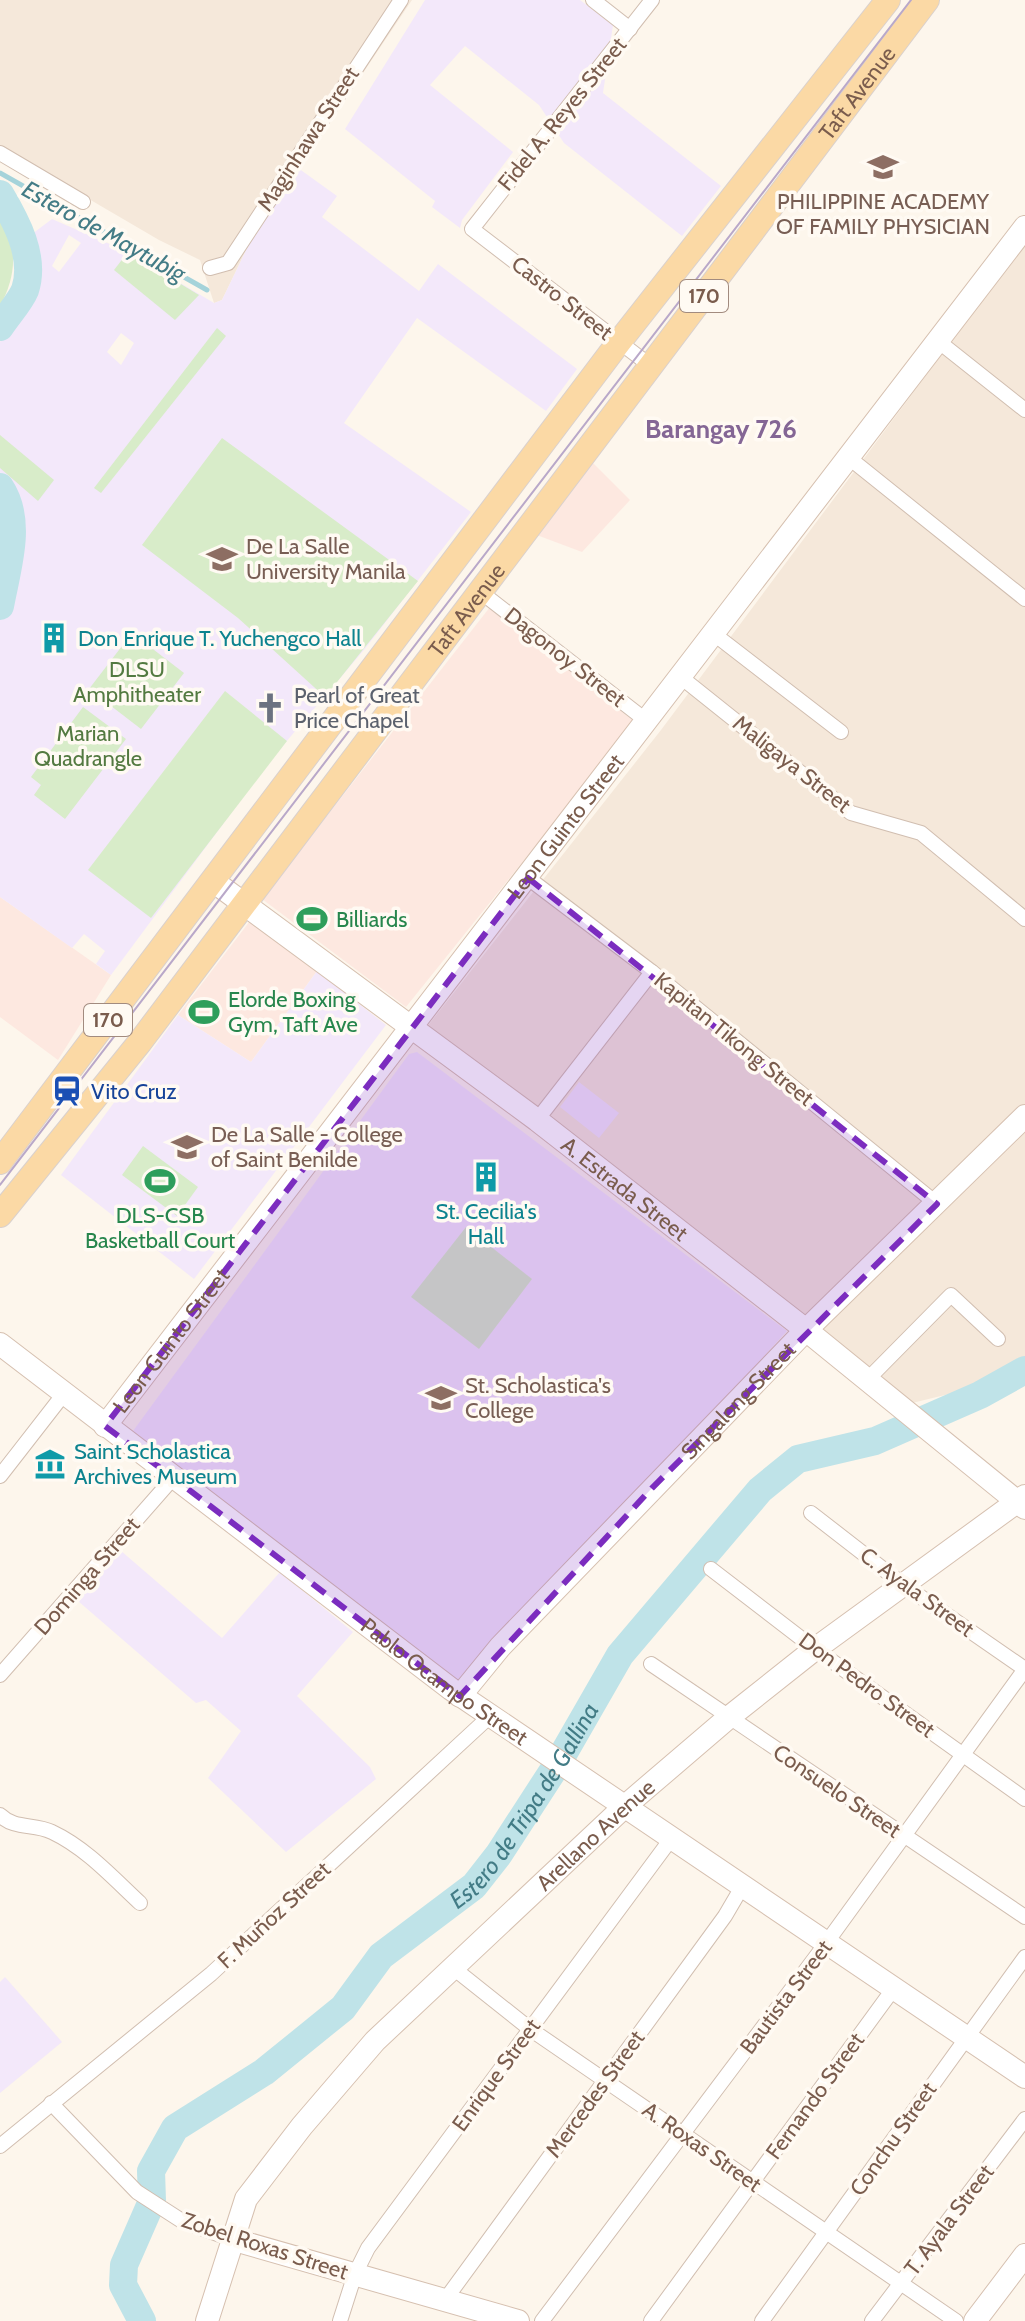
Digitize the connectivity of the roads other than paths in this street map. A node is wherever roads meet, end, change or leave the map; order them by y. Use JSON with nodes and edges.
{"nodes":[{"id":1,"x":401,"y":0,"type":"edge"},
{"id":2,"x":593,"y":0,"type":"edge"},
{"id":3,"x":652,"y":0,"type":"edge"},
{"id":4,"x":888,"y":0,"type":"edge"},
{"id":5,"x":927,"y":0,"type":"edge"},
{"id":6,"x":630,"y":29,"type":"junction"},
{"id":7,"x":0,"y":153,"type":"edge"},
{"id":8,"x":83,"y":202,"type":"dead end"},
{"id":9,"x":1025,"y":227,"type":"edge"},
{"id":10,"x":472,"y":229,"type":"joint"},
{"id":11,"x":210,"y":268,"type":"dead end"},
{"id":12,"x":938,"y":341,"type":"junction"},
{"id":13,"x":619,"y":342,"type":"junction"},
{"id":14,"x":652,"y":367,"type":"junction"},
{"id":15,"x":1025,"y":410,"type":"edge"},
{"id":16,"x":848,"y":457,"type":"junction"},
{"id":17,"x":482,"y":593,"type":"junction"},
{"id":18,"x":1025,"y":599,"type":"edge"},
{"id":19,"x":714,"y":634,"type":"junction"},
{"id":20,"x":378,"y":664,"type":"junction"},
{"id":21,"x":682,"y":678,"type":"junction"},
{"id":22,"x":411,"y":684,"type":"junction"},
{"id":23,"x":648,"y":722,"type":"junction"},
{"id":24,"x":841,"y":732,"type":"dead end"},
{"id":25,"x":528,"y":878,"type":"junction"},
{"id":26,"x":213,"y":881,"type":"junction"},
{"id":27,"x":243,"y":904,"type":"junction"},
{"id":28,"x":1025,"y":919,"type":"edge"},
{"id":29,"x":652,"y":972,"type":"junction"},
{"id":30,"x":411,"y":1026,"type":"junction"},
{"id":31,"x":1025,"y":1116,"type":"edge"},
{"id":32,"x":537,"y":1120,"type":"junction"},
{"id":33,"x":0,"y":1162,"type":"edge"},
{"id":34,"x":937,"y":1204,"type":"junction"},
{"id":35,"x":0,"y":1215,"type":"edge"},
{"id":36,"x":806,"y":1330,"type":"junction"},
{"id":37,"x":998,"y":1339,"type":"dead end"},
{"id":38,"x":0,"y":1344,"type":"edge"},
{"id":39,"x":867,"y":1380,"type":"junction"},
{"id":40,"x":63,"y":1395,"type":"junction"},
{"id":41,"x":105,"y":1426,"type":"junction"},
{"id":42,"x":0,"y":1476,"type":"edge"},
{"id":43,"x":174,"y":1477,"type":"junction"},
{"id":44,"x":1022,"y":1502,"type":"edge"},
{"id":45,"x":811,"y":1513,"type":"dead end"},
{"id":46,"x":711,"y":1569,"type":"dead end"},
{"id":47,"x":905,"y":1586,"type":"junction"},
{"id":48,"x":815,"y":1649,"type":"junction"},
{"id":49,"x":651,"y":1664,"type":"dead end"},
{"id":50,"x":1025,"y":1669,"type":"edge"},
{"id":51,"x":0,"y":1675,"type":"edge"},
{"id":52,"x":460,"y":1696,"type":"junction"},
{"id":53,"x":489,"y":1717,"type":"junction"},
{"id":54,"x":728,"y":1718,"type":"junction"},
{"id":55,"x":963,"y":1754,"type":"junction"},
{"id":56,"x":1025,"y":1799,"type":"edge"},
{"id":57,"x":624,"y":1807,"type":"junction"},
{"id":58,"x":0,"y":1815,"type":"edge"},
{"id":59,"x":904,"y":1836,"type":"junction"},
{"id":60,"x":671,"y":1839,"type":"junction"},
{"id":61,"x":742,"y":1887,"type":"junction"},
{"id":62,"x":140,"y":1903,"type":"dead end"},
{"id":63,"x":1025,"y":1917,"type":"edge"},
{"id":64,"x":827,"y":1942,"type":"junction"},
{"id":65,"x":1025,"y":1957,"type":"edge"},
{"id":66,"x":452,"y":1967,"type":"junction"},
{"id":67,"x":894,"y":1988,"type":"junction"},
{"id":68,"x":530,"y":2029,"type":"junction"},
{"id":69,"x":965,"y":2037,"type":"junction"},
{"id":70,"x":1025,"y":2077,"type":"edge"},
{"id":71,"x":605,"y":2080,"type":"junction"},
{"id":72,"x":51,"y":2103,"type":"junction"},
{"id":73,"x":1025,"y":2119,"type":"edge"},
{"id":74,"x":684,"y":2134,"type":"junction"},
{"id":75,"x":0,"y":2146,"type":"edge"},
{"id":76,"x":752,"y":2181,"type":"junction"},
{"id":77,"x":827,"y":2232,"type":"junction"},
{"id":78,"x":231,"y":2239,"type":"junction"},
{"id":79,"x":1025,"y":2255,"type":"edge"},
{"id":80,"x":355,"y":2274,"type":"junction"},
{"id":81,"x":901,"y":2283,"type":"junction"},
{"id":82,"x":445,"y":2300,"type":"junction"},
{"id":83,"x":207,"y":2321,"type":"edge"},
{"id":84,"x":340,"y":2321,"type":"edge"},
{"id":85,"x":518,"y":2321,"type":"edge"},
{"id":86,"x":542,"y":2321,"type":"edge"},
{"id":87,"x":651,"y":2321,"type":"edge"},
{"id":88,"x":762,"y":2321,"type":"edge"},
{"id":89,"x":872,"y":2321,"type":"edge"},
{"id":90,"x":956,"y":2321,"type":"edge"},
{"id":91,"x":975,"y":2321,"type":"edge"}],
"edges":[{"from":1,"to":11,"type":"street","name":"Maginhawa Street"},
{"from":2,"to":6,"type":"street"},
{"from":3,"to":6,"type":"street","name":"Fidel A. Reyes Street"},
{"from":4,"to":13,"type":"main road","name":"Taft Avenue","number":"170"},
{"from":5,"to":14,"type":"main road","name":"Taft Avenue","number":"170"},
{"from":6,"to":10,"type":"street","name":"Fidel A. Reyes Street"},
{"from":7,"to":8,"type":"street"},
{"from":9,"to":12,"type":"main road","name":"Leon Guinto Street"},
{"from":10,"to":13,"type":"street","name":"Castro Street"},
{"from":12,"to":15,"type":"street"},
{"from":12,"to":16,"type":"main road","name":"Leon Guinto Street"},
{"from":13,"to":14,"type":"street","name":"Castro Street"},
{"from":13,"to":20,"type":"main road","name":"Taft Avenue","number":"170"},
{"from":14,"to":17,"type":"main road","name":"Taft Avenue","number":"170"},
{"from":16,"to":18,"type":"street"},
{"from":16,"to":19,"type":"main road","name":"Leon Guinto Street"},
{"from":17,"to":22,"type":"main road","name":"Taft Avenue","number":"170"},
{"from":17,"to":23,"type":"street","name":"Dagonoy Street"},
{"from":19,"to":21,"type":"main road","name":"Leon Guinto Street"},
{"from":19,"to":24,"type":"street"},
{"from":20,"to":22,"type":"main road"},
{"from":20,"to":26,"type":"main road","name":"Taft Avenue","number":"170"},
{"from":21,"to":23,"type":"main road","name":"Leon Guinto Street"},
{"from":21,"to":28,"type":"street","name":"Maligaya Street"},
{"from":22,"to":27,"type":"main road","name":"Taft Avenue","number":"170"},
{"from":23,"to":25,"type":"main road","name":"Leon Guinto Street"},
{"from":25,"to":29,"type":"street","name":"Kapitan Tikong Street"},
{"from":25,"to":30,"type":"main road","name":"Leon Guinto Street"},
{"from":26,"to":27,"type":"main road","name":"A. Estrada Street"},
{"from":26,"to":33,"type":"main road","name":"Taft Avenue","number":"170"},
{"from":27,"to":30,"type":"main road","name":"A. Estrada Street"},
{"from":27,"to":35,"type":"main road","name":"Taft Avenue","number":"170"},
{"from":29,"to":32,"type":"street"},
{"from":29,"to":34,"type":"street","name":"Kapitan Tikong Street"},
{"from":30,"to":32,"type":"main road","name":"A. Estrada Street"},
{"from":30,"to":41,"type":"main road","name":"Leon Guinto Street"},
{"from":31,"to":34,"type":"main road","name":"Singalong Street"},
{"from":32,"to":36,"type":"main road","name":"A. Estrada Street"},
{"from":34,"to":36,"type":"main road","name":"Singalong Street"},
{"from":36,"to":39,"type":"main road","name":"A. Estrada Street"},
{"from":36,"to":52,"type":"main road","name":"Singalong Street"},
{"from":37,"to":39,"type":"street"},
{"from":38,"to":40,"type":"main road","name":"Pablo Ocampo Street"},
{"from":39,"to":44,"type":"main road","name":"A. Estrada Street"},
{"from":40,"to":41,"type":"main road","name":"Pablo Ocampo Street"},
{"from":40,"to":42,"type":"street"},
{"from":41,"to":43,"type":"main road","name":"Pablo Ocampo Street"},
{"from":43,"to":51,"type":"street","name":"Dominga Street"},
{"from":43,"to":52,"type":"main road","name":"Pablo Ocampo Street"},
{"from":44,"to":47,"type":"main road","name":"Arellano Avenue"},
{"from":45,"to":47,"type":"street","name":"C. Ayala Street"},
{"from":46,"to":48,"type":"street","name":"Don Pedro Street"},
{"from":47,"to":48,"type":"main road","name":"Arellano Avenue"},
{"from":47,"to":50,"type":"street","name":"C. Ayala Street"},
{"from":48,"to":54,"type":"main road","name":"Arellano Avenue"},
{"from":48,"to":55,"type":"street","name":"Don Pedro Street"},
{"from":49,"to":54,"type":"street","name":"Consuelo Street"},
{"from":50,"to":55,"type":"street","name":"Bautista Street"},
{"from":52,"to":53,"type":"main road","name":"Pablo Ocampo Street"},
{"from":53,"to":57,"type":"main road","name":"Pablo Ocampo Street"},
{"from":53,"to":72,"type":"street","name":"F. Muñoz Street"},
{"from":54,"to":57,"type":"main road","name":"Arellano Avenue"},
{"from":54,"to":59,"type":"street","name":"Consuelo Street"},
{"from":55,"to":56,"type":"street","name":"Don Pedro Street"},
{"from":55,"to":59,"type":"street","name":"Bautista Street"},
{"from":57,"to":60,"type":"main road","name":"Pablo Ocampo Street"},
{"from":57,"to":66,"type":"main road","name":"Arellano Avenue"},
{"from":58,"to":62,"type":"street"},
{"from":59,"to":63,"type":"street","name":"Consuelo Street"},
{"from":59,"to":64,"type":"street","name":"Bautista Street"},
{"from":60,"to":61,"type":"main road","name":"Pablo Ocampo Street"},
{"from":60,"to":68,"type":"street","name":"Enrique Street"},
{"from":61,"to":64,"type":"main road","name":"Pablo Ocampo Street"},
{"from":61,"to":71,"type":"street","name":"Mercedes Street"},
{"from":64,"to":67,"type":"main road","name":"Pablo Ocampo Street"},
{"from":64,"to":74,"type":"street","name":"Bautista Street"},
{"from":65,"to":69,"type":"street","name":"Conchu Street"},
{"from":66,"to":68,"type":"street","name":"A. Roxas Street"},
{"from":66,"to":78,"type":"main road","name":"Arellano Avenue"},
{"from":67,"to":69,"type":"main road","name":"Pablo Ocampo Street"},
{"from":67,"to":76,"type":"street","name":"Fernando Street"},
{"from":68,"to":71,"type":"street","name":"A. Roxas Street"},
{"from":68,"to":80,"type":"street","name":"Enrique Street"},
{"from":69,"to":70,"type":"main road","name":"Pablo Ocampo Street"},
{"from":69,"to":77,"type":"street","name":"Conchu Street"},
{"from":71,"to":74,"type":"street","name":"A. Roxas Street"},
{"from":71,"to":82,"type":"street","name":"Mercedes Street"},
{"from":72,"to":75,"type":"street","name":"F. Muñoz Street"},
{"from":72,"to":78,"type":"street","name":"Zobel Roxas Street"},
{"from":73,"to":81,"type":"street","name":"T. Ayala Street"},
{"from":74,"to":76,"type":"street","name":"A. Roxas Street"},
{"from":74,"to":86,"type":"street","name":"Bautista Street"},
{"from":76,"to":77,"type":"street","name":"A. Roxas Street"},
{"from":76,"to":87,"type":"street","name":"Fernando Street"},
{"from":77,"to":81,"type":"street","name":"A. Roxas Street"},
{"from":77,"to":88,"type":"street","name":"Conchu Street"},
{"from":78,"to":80,"type":"main road","name":"Zobel Roxas Street"},
{"from":78,"to":83,"type":"main road","name":"Arellano Avenue"},
{"from":79,"to":91,"type":"main road"},
{"from":80,"to":82,"type":"main road","name":"Zobel Roxas Street"},
{"from":80,"to":84,"type":"street","name":"Enrique Street"},
{"from":81,"to":89,"type":"street","name":"T. Ayala Street"},
{"from":81,"to":90,"type":"street","name":"A. Roxas Street"},
{"from":82,"to":85,"type":"main road","name":"Zobel Roxas Street"}]}
